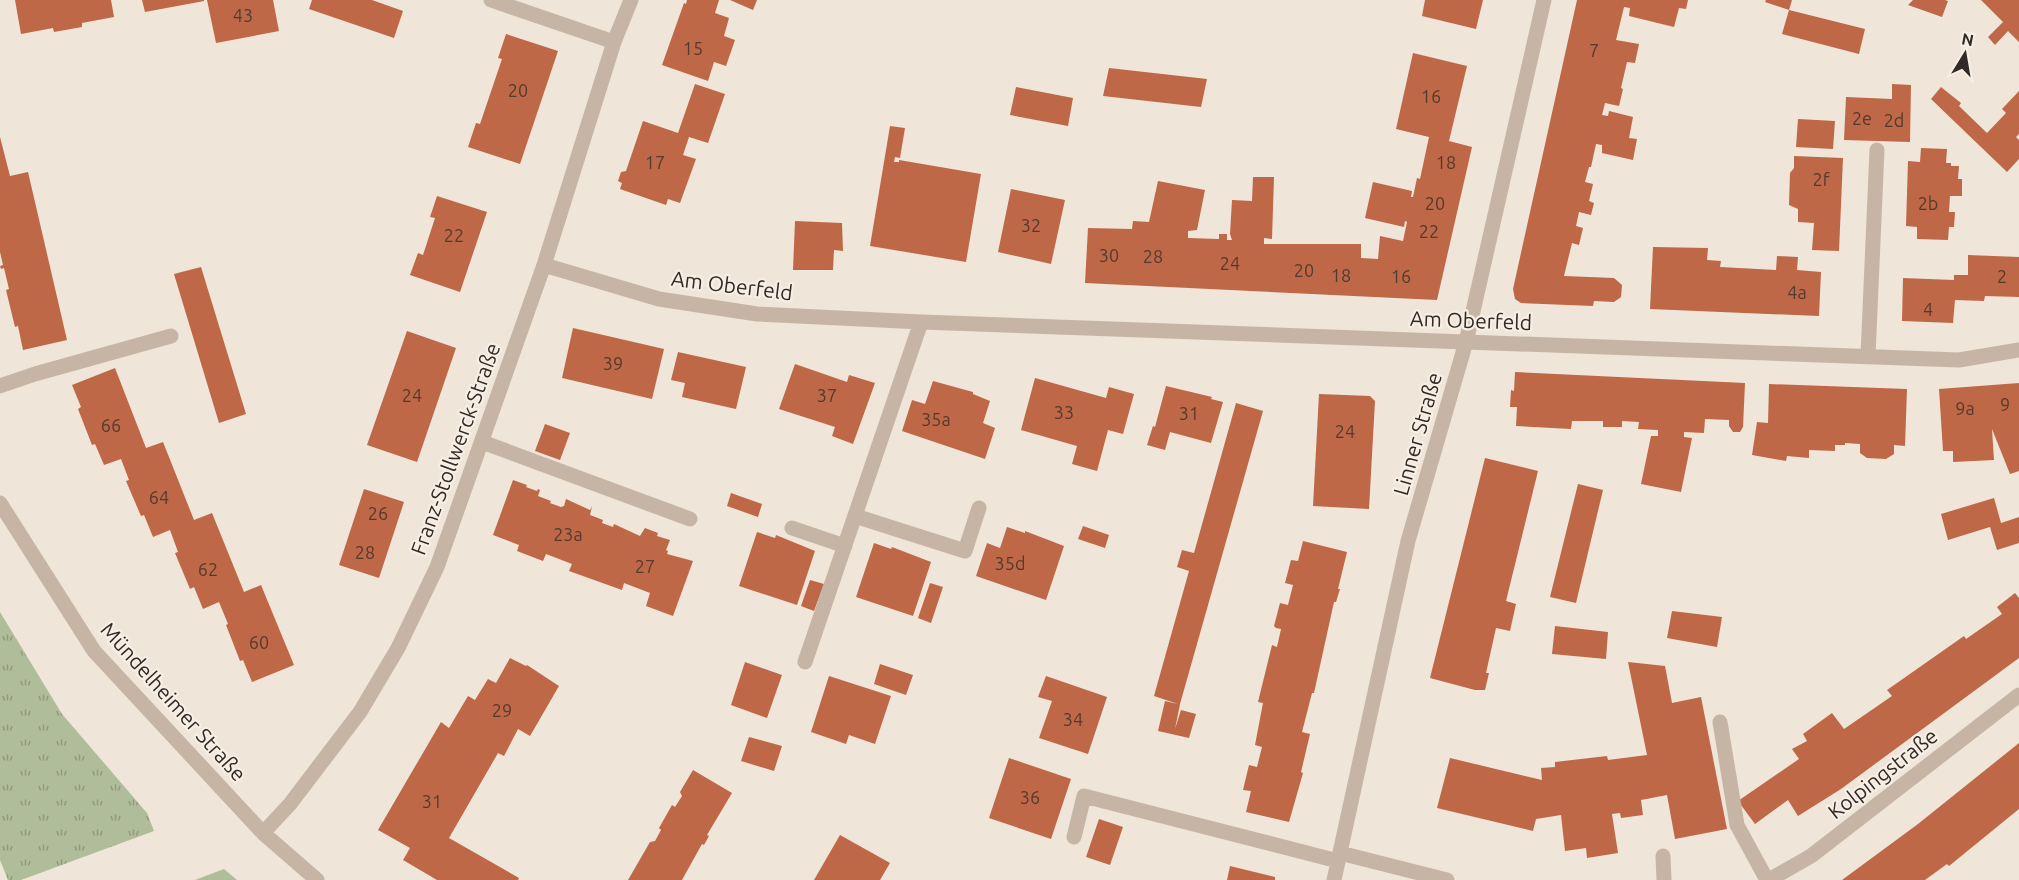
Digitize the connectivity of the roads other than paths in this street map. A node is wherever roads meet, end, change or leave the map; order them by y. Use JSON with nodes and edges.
{"nodes":[{"id":1,"x":491,"y":0,"type":"edge"},
{"id":2,"x":631,"y":0,"type":"edge"},
{"id":3,"x":1544,"y":0,"type":"edge"},
{"id":4,"x":614,"y":42,"type":"junction"},
{"id":5,"x":1877,"y":150,"type":"dead end"},
{"id":6,"x":544,"y":265,"type":"junction"},
{"id":7,"x":921,"y":322,"type":"junction"},
{"id":8,"x":171,"y":336,"type":"dead end"},
{"id":9,"x":1466,"y":342,"type":"junction"},
{"id":10,"x":2019,"y":350,"type":"edge"},
{"id":11,"x":1868,"y":356,"type":"junction"},
{"id":12,"x":0,"y":386,"type":"edge"},
{"id":13,"x":482,"y":442,"type":"junction"},
{"id":14,"x":0,"y":503,"type":"edge"},
{"id":15,"x":979,"y":508,"type":"dead end"},
{"id":16,"x":855,"y":516,"type":"junction"},
{"id":17,"x":690,"y":519,"type":"dead end"},
{"id":18,"x":792,"y":528,"type":"dead end"},
{"id":19,"x":845,"y":546,"type":"junction"},
{"id":20,"x":806,"y":662,"type":"dead end"},
{"id":21,"x":2019,"y":695,"type":"edge"},
{"id":22,"x":1720,"y":722,"type":"dead end"},
{"id":23,"x":263,"y":833,"type":"junction"},
{"id":24,"x":1074,"y":837,"type":"dead end"},
{"id":25,"x":1663,"y":856,"type":"dead end"},
{"id":26,"x":1339,"y":857,"type":"junction"},
{"id":27,"x":317,"y":880,"type":"edge"},
{"id":28,"x":1334,"y":880,"type":"edge"},
{"id":29,"x":1447,"y":880,"type":"edge"},
{"id":30,"x":1664,"y":880,"type":"edge"},
{"id":31,"x":1768,"y":880,"type":"edge"}],
"edges":[{"from":1,"to":4,"type":"street"},
{"from":2,"to":4,"type":"street","name":"Franz-Stollwerck-Straße"},
{"from":3,"to":9,"type":"street","name":"Linner Straße"},
{"from":4,"to":6,"type":"street","name":"Franz-Stollwerck-Straße"},
{"from":5,"to":11,"type":"street"},
{"from":6,"to":7,"type":"street","name":"Am Oberfeld"},
{"from":6,"to":13,"type":"street","name":"Franz-Stollwerck-Straße"},
{"from":7,"to":9,"type":"street","name":"Am Oberfeld"},
{"from":7,"to":16,"type":"street"},
{"from":8,"to":12,"type":"street"},
{"from":9,"to":11,"type":"street","name":"Am Oberfeld"},
{"from":9,"to":26,"type":"street","name":"Linner Straße"},
{"from":10,"to":11,"type":"street","name":"Am Oberfeld"},
{"from":13,"to":17,"type":"street"},
{"from":13,"to":23,"type":"street","name":"Franz-Stollwerck-Straße"},
{"from":14,"to":23,"type":"street","name":"Mündelheimer Straße"},
{"from":15,"to":16,"type":"street"},
{"from":16,"to":19,"type":"street"},
{"from":18,"to":19,"type":"street"},
{"from":19,"to":20,"type":"street"},
{"from":21,"to":31,"type":"street","name":"Kolpingstraße"},
{"from":22,"to":31,"type":"street"},
{"from":23,"to":27,"type":"street","name":"Mündelheimer Straße"},
{"from":24,"to":26,"type":"street"},
{"from":25,"to":30,"type":"street"},
{"from":26,"to":28,"type":"street","name":"Linner Straße"},
{"from":26,"to":29,"type":"street"}]}
